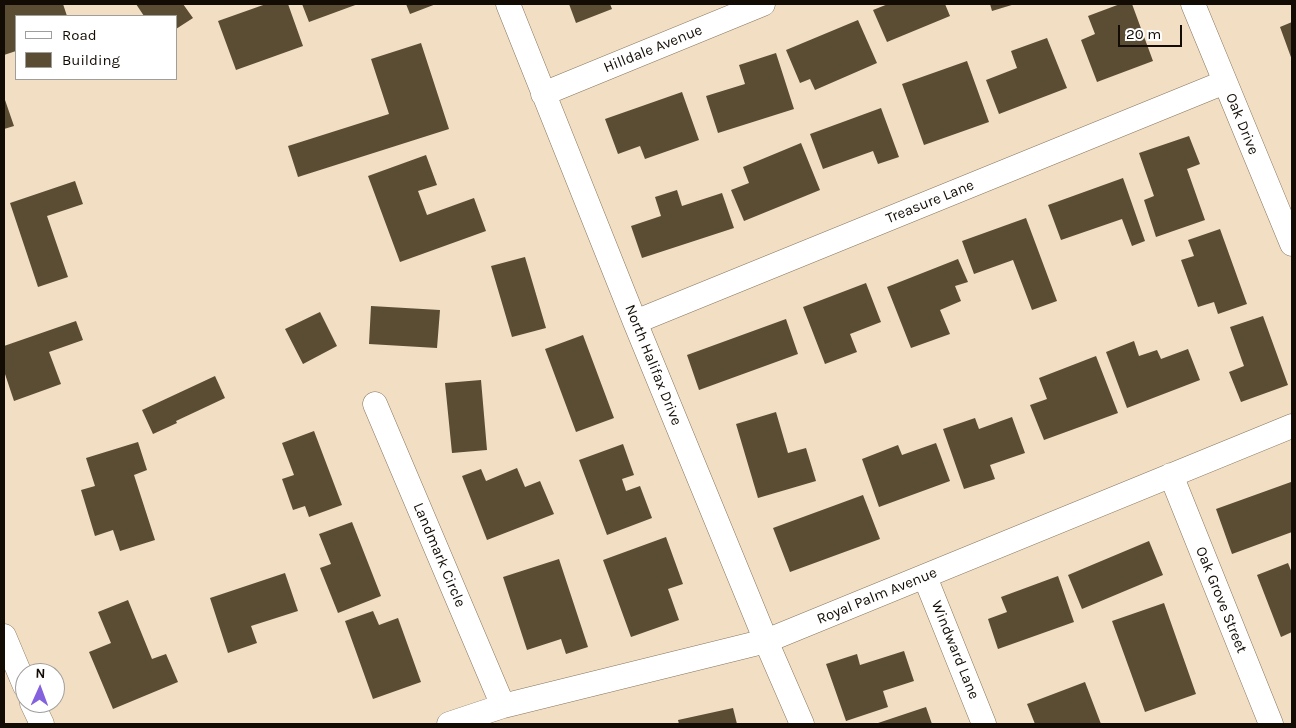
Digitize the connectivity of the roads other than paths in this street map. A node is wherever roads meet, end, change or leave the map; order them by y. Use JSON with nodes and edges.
{"nodes":[{"id":1,"x":508,"y":4,"type":"edge"},
{"id":2,"x":763,"y":4,"type":"edge"},
{"id":3,"x":1193,"y":4,"type":"edge"},
{"id":4,"x":1225,"y":82,"type":"junction"},
{"id":5,"x":543,"y":94,"type":"junction"},
{"id":6,"x":1292,"y":244,"type":"edge"},
{"id":7,"x":635,"y":322,"type":"junction"},
{"id":8,"x":375,"y":404,"type":"dead end"},
{"id":9,"x":1292,"y":426,"type":"edge"},
{"id":10,"x":1171,"y":475,"type":"junction"},
{"id":11,"x":926,"y":577,"type":"junction"},
{"id":12,"x":4,"y":636,"type":"edge"},
{"id":13,"x":766,"y":641,"type":"junction"},
{"id":14,"x":15,"y":663,"type":"edge"},
{"id":15,"x":502,"y":706,"type":"junction"},
{"id":16,"x":449,"y":724,"type":"edge"},
{"id":17,"x":802,"y":724,"type":"edge"},
{"id":18,"x":984,"y":724,"type":"edge"},
{"id":19,"x":1271,"y":724,"type":"edge"}],
"edges":[{"from":1,"to":5,"type":"street","name":"North Halifax Drive"},
{"from":2,"to":5,"type":"street","name":"Hilldale Avenue"},
{"from":3,"to":4,"type":"street","name":"Oak Drive"},
{"from":4,"to":6,"type":"street","name":"Oak Drive"},
{"from":4,"to":7,"type":"street","name":"Treasure Lane"},
{"from":5,"to":7,"type":"street","name":"North Halifax Drive"},
{"from":7,"to":13,"type":"street","name":"North Halifax Drive"},
{"from":8,"to":15,"type":"street","name":"Landmark Circle"},
{"from":9,"to":10,"type":"street","name":"Royal Palm Avenue"},
{"from":10,"to":11,"type":"street","name":"Royal Palm Avenue"},
{"from":10,"to":19,"type":"street","name":"Oak Grove Street"},
{"from":11,"to":13,"type":"street","name":"Royal Palm Avenue"},
{"from":11,"to":18,"type":"street","name":"Windward Lane"},
{"from":12,"to":14,"type":"street"},
{"from":13,"to":15,"type":"street","name":"Royal Palm Avenue"},
{"from":13,"to":17,"type":"street","name":"North Halifax Drive"},
{"from":15,"to":16,"type":"street","name":"Royal Palm Avenue"}]}
